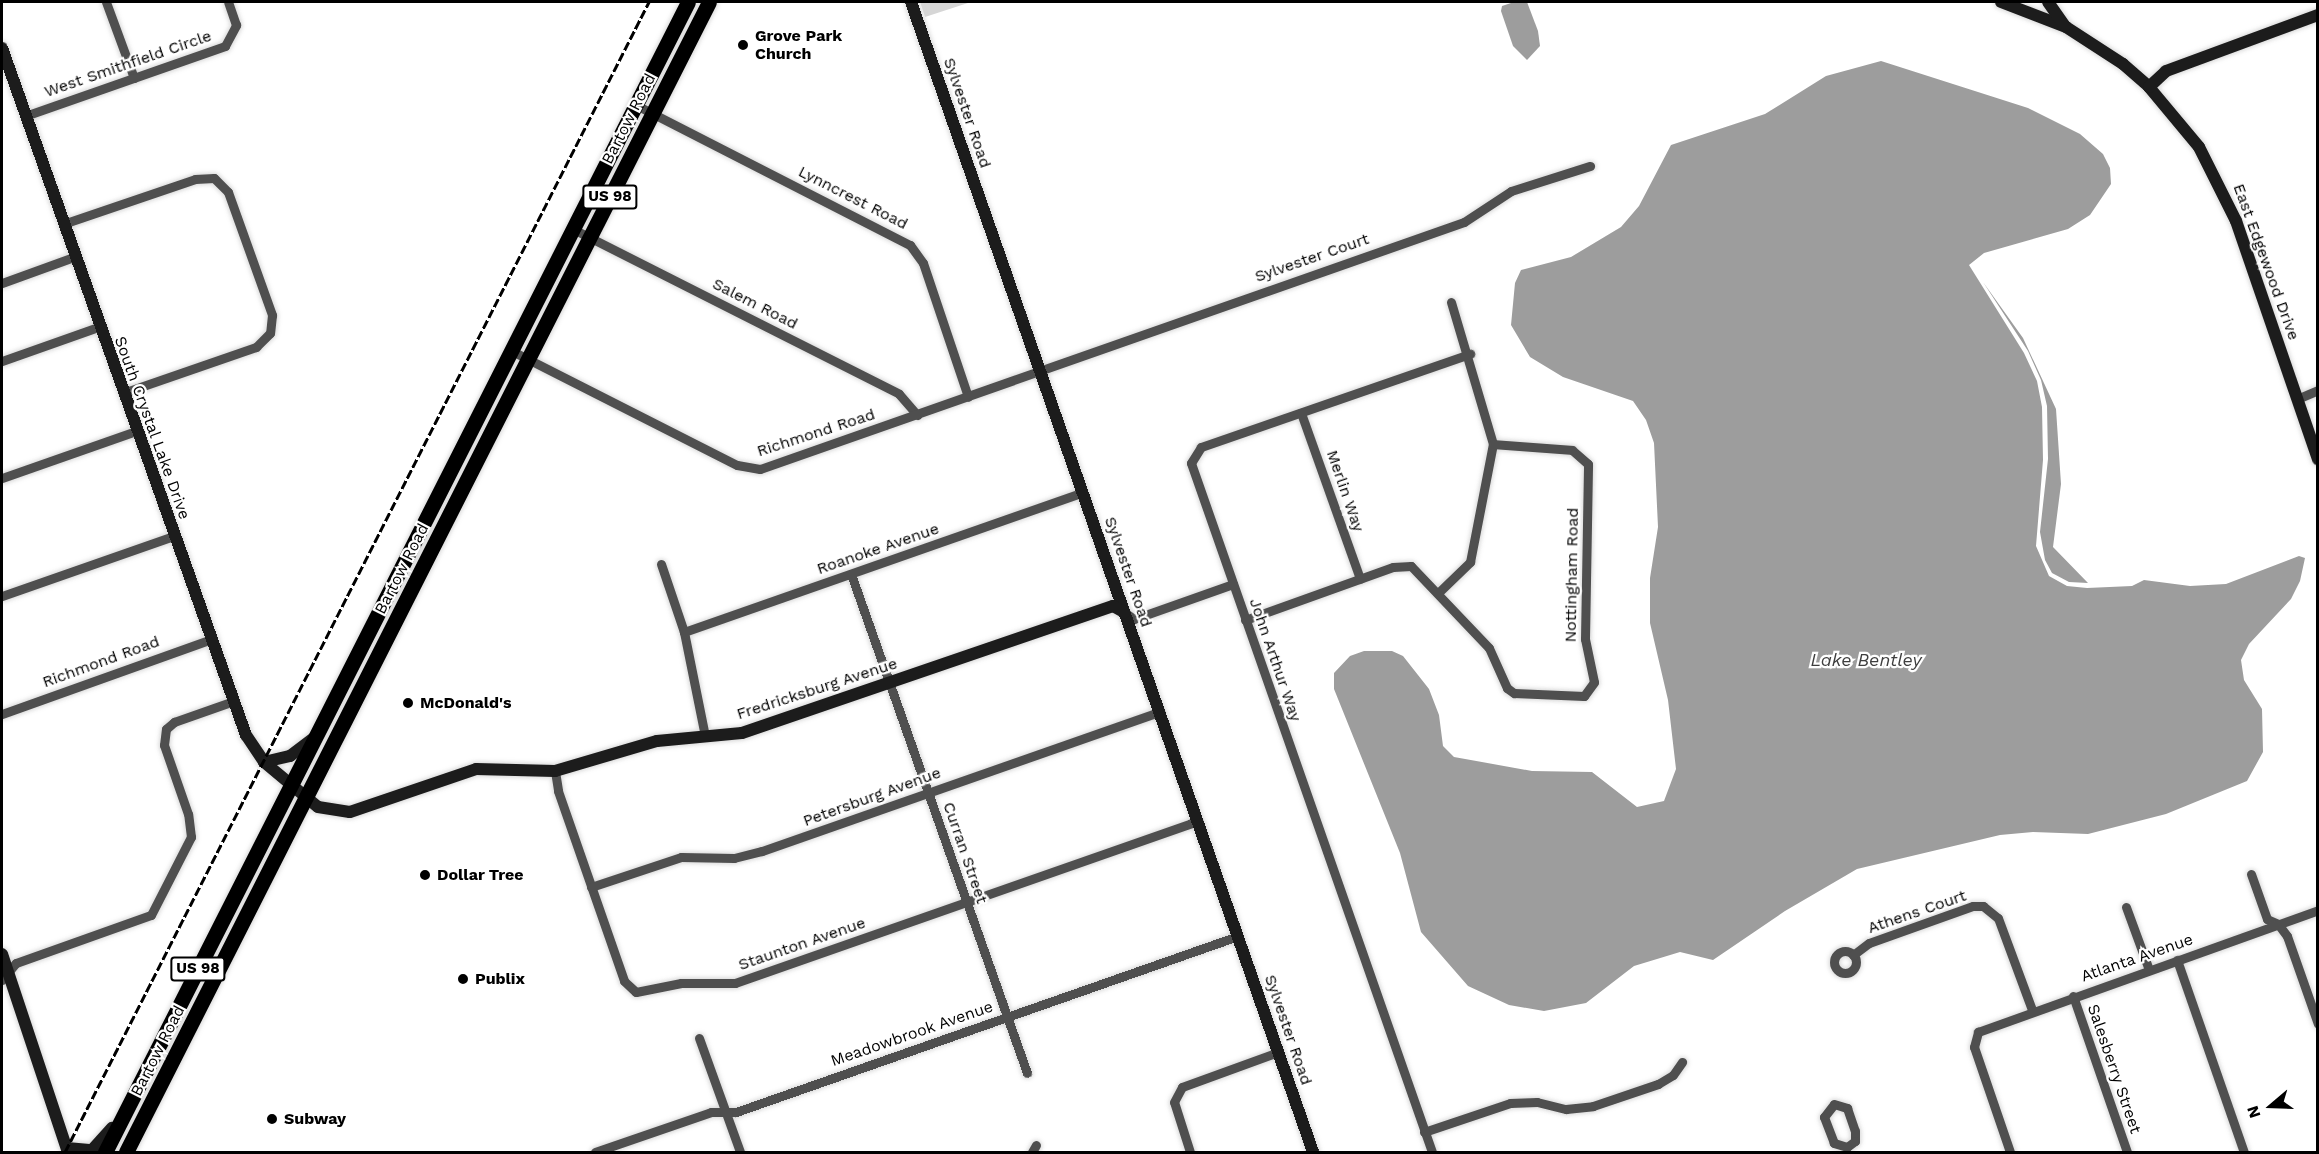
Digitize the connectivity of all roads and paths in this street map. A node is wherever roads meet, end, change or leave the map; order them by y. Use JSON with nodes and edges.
{"nodes":[{"id":1,"x":106,"y":2,"type":"edge"},
{"id":2,"x":228,"y":2,"type":"edge"},
{"id":3,"x":688,"y":2,"type":"edge"},
{"id":4,"x":709,"y":2,"type":"edge"},
{"id":5,"x":911,"y":2,"type":"edge"},
{"id":6,"x":2008,"y":2,"type":"edge"},
{"id":7,"x":2048,"y":2,"type":"edge"},
{"id":8,"x":2318,"y":15,"type":"edge"},
{"id":9,"x":2066,"y":27,"type":"junction"},
{"id":10,"x":2,"y":48,"type":"edge"},
{"id":11,"x":134,"y":78,"type":"junction"},
{"id":12,"x":2149,"y":87,"type":"junction"},
{"id":13,"x":636,"y":105,"type":"junction"},
{"id":14,"x":653,"y":112,"type":"junction"},
{"id":15,"x":26,"y":116,"type":"junction"},
{"id":16,"x":1590,"y":166,"type":"dead end"},
{"id":17,"x":63,"y":224,"type":"junction"},
{"id":18,"x":573,"y":230,"type":"junction"},
{"id":19,"x":590,"y":237,"type":"junction"},
{"id":20,"x":74,"y":257,"type":"junction"},
{"id":21,"x":2,"y":284,"type":"edge"},
{"id":22,"x":1451,"y":302,"type":"dead end"},
{"id":23,"x":98,"y":327,"type":"junction"},
{"id":24,"x":512,"y":351,"type":"junction"},
{"id":25,"x":1470,"y":354,"type":"junction"},
{"id":26,"x":528,"y":360,"type":"junction"},
{"id":27,"x":2,"y":361,"type":"edge"},
{"id":28,"x":1040,"y":371,"type":"junction"},
{"id":29,"x":2318,"y":390,"type":"edge"},
{"id":30,"x":123,"y":393,"type":"junction"},
{"id":31,"x":968,"y":397,"type":"junction"},
{"id":32,"x":2297,"y":399,"type":"junction"},
{"id":33,"x":1301,"y":413,"type":"junction"},
{"id":34,"x":916,"y":415,"type":"junction"},
{"id":35,"x":136,"y":431,"type":"junction"},
{"id":36,"x":1494,"y":444,"type":"junction"},
{"id":37,"x":2318,"y":459,"type":"edge"},
{"id":38,"x":2,"y":478,"type":"edge"},
{"id":39,"x":1082,"y":493,"type":"junction"},
{"id":40,"x":173,"y":536,"type":"junction"},
{"id":41,"x":661,"y":564,"type":"dead end"},
{"id":42,"x":851,"y":574,"type":"junction"},
{"id":43,"x":1360,"y":579,"type":"junction"},
{"id":44,"x":1233,"y":584,"type":"junction"},
{"id":45,"x":1438,"y":593,"type":"junction"},
{"id":46,"x":2,"y":596,"type":"edge"},
{"id":47,"x":1124,"y":612,"type":"junction"},
{"id":48,"x":1245,"y":620,"type":"junction"},
{"id":49,"x":684,"y":632,"type":"junction"},
{"id":50,"x":211,"y":639,"type":"junction"},
{"id":51,"x":890,"y":683,"type":"junction"},
{"id":52,"x":234,"y":701,"type":"junction"},
{"id":53,"x":1160,"y":712,"type":"junction"},
{"id":54,"x":2,"y":714,"type":"edge"},
{"id":55,"x":705,"y":736,"type":"junction"},
{"id":56,"x":315,"y":737,"type":"junction"},
{"id":57,"x":264,"y":762,"type":"junction"},
{"id":58,"x":555,"y":771,"type":"junction"},
{"id":59,"x":291,"y":786,"type":"junction"},
{"id":60,"x":928,"y":793,"type":"junction"},
{"id":61,"x":306,"y":799,"type":"junction"},
{"id":62,"x":1198,"y":821,"type":"junction"},
{"id":63,"x":2251,"y":874,"type":"dead end"},
{"id":64,"x":591,"y":887,"type":"junction"},
{"id":65,"x":236,"y":894,"type":"junction"},
{"id":66,"x":967,"y":902,"type":"junction"},
{"id":67,"x":2126,"y":907,"type":"dead end"},
{"id":68,"x":2318,"y":910,"type":"edge"},
{"id":69,"x":2278,"y":924,"type":"junction"},
{"id":70,"x":1238,"y":936,"type":"junction"},
{"id":71,"x":2,"y":954,"type":"edge"},
{"id":72,"x":1853,"y":955,"type":"dead end"},
{"id":73,"x":2177,"y":960,"type":"junction"},
{"id":74,"x":221,"y":966,"type":"junction"},
{"id":75,"x":2149,"y":970,"type":"junction"},
{"id":76,"x":5,"y":977,"type":"edge"},
{"id":77,"x":2073,"y":996,"type":"junction"},
{"id":78,"x":2032,"y":1010,"type":"junction"},
{"id":79,"x":1007,"y":1017,"type":"junction"},
{"id":80,"x":2318,"y":1024,"type":"edge"},
{"id":81,"x":699,"y":1038,"type":"dead end"},
{"id":82,"x":1278,"y":1052,"type":"junction"},
{"id":83,"x":1682,"y":1062,"type":"dead end"},
{"id":84,"x":1027,"y":1074,"type":"dead end"},
{"id":85,"x":724,"y":1110,"type":"junction"},
{"id":86,"x":125,"y":1114,"type":"junction"},
{"id":87,"x":1424,"y":1132,"type":"junction"},
{"id":88,"x":68,"y":1150,"type":"edge"},
{"id":89,"x":1847,"y":1150,"type":"edge"},
{"id":90,"x":105,"y":1152,"type":"edge"},
{"id":91,"x":126,"y":1152,"type":"edge"},
{"id":92,"x":595,"y":1152,"type":"edge"},
{"id":93,"x":740,"y":1152,"type":"edge"},
{"id":94,"x":1190,"y":1152,"type":"edge"},
{"id":95,"x":1313,"y":1152,"type":"edge"},
{"id":96,"x":1432,"y":1152,"type":"edge"},
{"id":97,"x":2010,"y":1152,"type":"edge"},
{"id":98,"x":2127,"y":1152,"type":"edge"},
{"id":99,"x":2244,"y":1152,"type":"edge"}],
"edges":[{"from":1,"to":11,"type":"street"},
{"from":2,"to":11,"type":"street","name":"West Smithfield Circle"},
{"from":3,"to":13,"type":"main road","name":"Bartow Road","number":"US 98"},
{"from":4,"to":14,"type":"main road","name":"Bartow Road","number":"US 98"},
{"from":5,"to":28,"type":"street","name":"Sylvester Road"},
{"from":6,"to":9,"type":"street","name":"East Edgewood Drive"},
{"from":7,"to":9,"type":"street"},
{"from":8,"to":12,"type":"street"},
{"from":9,"to":12,"type":"street","name":"East Edgewood Drive"},
{"from":10,"to":15,"type":"street","name":"South Crystal Lake Drive"},
{"from":11,"to":15,"type":"street","name":"West Smithfield Circle"},
{"from":12,"to":32,"type":"street","name":"East Edgewood Drive"},
{"from":13,"to":14,"type":"street","name":"Lynncrest Road"},
{"from":13,"to":18,"type":"main road","name":"Bartow Road","number":"US 98"},
{"from":14,"to":19,"type":"main road","name":"Bartow Road","number":"US 98"},
{"from":14,"to":31,"type":"street","name":"Lynncrest Road"},
{"from":15,"to":17,"type":"street","name":"South Crystal Lake Drive"},
{"from":16,"to":28,"type":"street","name":"Sylvester Court"},
{"from":17,"to":20,"type":"street","name":"South Crystal Lake Drive"},
{"from":17,"to":30,"type":"street"},
{"from":18,"to":19,"type":"street","name":"Salem Road"},
{"from":18,"to":24,"type":"main road","name":"Bartow Road","number":"US 98"},
{"from":19,"to":26,"type":"main road","name":"Bartow Road","number":"US 98"},
{"from":19,"to":34,"type":"street","name":"Salem Road"},
{"from":20,"to":21,"type":"street"},
{"from":20,"to":23,"type":"street","name":"South Crystal Lake Drive"},
{"from":22,"to":25,"type":"street"},
{"from":23,"to":27,"type":"street"},
{"from":23,"to":30,"type":"street","name":"South Crystal Lake Drive"},
{"from":24,"to":26,"type":"street","name":"Richmond Road"},
{"from":24,"to":56,"type":"main road","name":"Bartow Road","number":"US 98"},
{"from":25,"to":33,"type":"street","name":"John Arthur Way"},
{"from":25,"to":36,"type":"street"},
{"from":26,"to":34,"type":"street","name":"Richmond Road"},
{"from":26,"to":61,"type":"main road","name":"Bartow Road","number":"US 98"},
{"from":28,"to":31,"type":"street","name":"Richmond Road"},
{"from":28,"to":39,"type":"street","name":"Sylvester Road"},
{"from":29,"to":32,"type":"street"},
{"from":30,"to":35,"type":"street","name":"South Crystal Lake Drive"},
{"from":31,"to":34,"type":"street","name":"Richmond Road"},
{"from":32,"to":37,"type":"street","name":"East Edgewood Drive"},
{"from":33,"to":43,"type":"street","name":"Merlin Way"},
{"from":33,"to":44,"type":"street","name":"John Arthur Way"},
{"from":35,"to":38,"type":"street"},
{"from":35,"to":40,"type":"street","name":"South Crystal Lake Drive"},
{"from":36,"to":45,"type":"street"},
{"from":36,"to":45,"type":"street","name":"Nottingham Road"},
{"from":39,"to":42,"type":"street","name":"Roanoke Avenue"},
{"from":39,"to":47,"type":"street","name":"Sylvester Road"},
{"from":40,"to":46,"type":"street"},
{"from":40,"to":50,"type":"street","name":"South Crystal Lake Drive"},
{"from":41,"to":49,"type":"street"},
{"from":42,"to":49,"type":"street","name":"Roanoke Avenue"},
{"from":42,"to":51,"type":"street","name":"Curran Street"},
{"from":43,"to":45,"type":"street","name":"Nottingham Road"},
{"from":43,"to":48,"type":"street","name":"Nottingham Road"},
{"from":44,"to":47,"type":"street"},
{"from":44,"to":48,"type":"street","name":"John Arthur Way"},
{"from":47,"to":51,"type":"street","name":"Fredricksburg Avenue"},
{"from":47,"to":53,"type":"street","name":"Sylvester Road"},
{"from":48,"to":87,"type":"street","name":"John Arthur Way"},
{"from":49,"to":55,"type":"street"},
{"from":50,"to":52,"type":"street","name":"South Crystal Lake Drive"},
{"from":50,"to":54,"type":"street","name":"Richmond Road"},
{"from":51,"to":55,"type":"street","name":"Fredricksburg Avenue"},
{"from":51,"to":60,"type":"street","name":"Curran Street"},
{"from":52,"to":57,"type":"street","name":"South Crystal Lake Drive"},
{"from":52,"to":76,"type":"street"},
{"from":53,"to":60,"type":"street","name":"Petersburg Avenue"},
{"from":53,"to":62,"type":"street","name":"Sylvester Road"},
{"from":55,"to":58,"type":"street","name":"Fredricksburg Avenue"},
{"from":56,"to":57,"type":"street"},
{"from":56,"to":59,"type":"main road","name":"Bartow Road","number":"US 98"},
{"from":57,"to":59,"type":"street","name":"South Crystal Lake Drive"},
{"from":58,"to":61,"type":"street","name":"Fredricksburg Avenue"},
{"from":58,"to":64,"type":"street","name":"Staunton Avenue"},
{"from":59,"to":61,"type":"street","name":"South Crystal Lake Drive"},
{"from":59,"to":65,"type":"main road","name":"Bartow Road","number":"US 98"},
{"from":60,"to":64,"type":"street","name":"Petersburg Avenue"},
{"from":60,"to":66,"type":"street","name":"Curran Street"},
{"from":61,"to":74,"type":"main road","name":"Bartow Road","number":"US 98"},
{"from":62,"to":66,"type":"street","name":"Staunton Avenue"},
{"from":62,"to":70,"type":"street","name":"Sylvester Road"},
{"from":63,"to":69,"type":"street"},
{"from":64,"to":66,"type":"street","name":"Staunton Avenue"},
{"from":65,"to":74,"type":"main road"},
{"from":65,"to":86,"type":"main road","name":"Bartow Road","number":"US 98"},
{"from":66,"to":79,"type":"street","name":"Curran Street"},
{"from":67,"to":75,"type":"street"},
{"from":68,"to":69,"type":"street","name":"Atlanta Avenue"},
{"from":69,"to":73,"type":"street","name":"Atlanta Avenue"},
{"from":69,"to":80,"type":"street"},
{"from":70,"to":79,"type":"street","name":"Meadowbrook Avenue"},
{"from":70,"to":82,"type":"street","name":"Sylvester Road"},
{"from":71,"to":76,"type":"street"},
{"from":72,"to":78,"type":"street","name":"Athens Court"},
{"from":73,"to":75,"type":"street","name":"Atlanta Avenue"},
{"from":73,"to":99,"type":"street"},
{"from":74,"to":91,"type":"main road","name":"Bartow Road","number":"US 98"},
{"from":75,"to":77,"type":"street","name":"Atlanta Avenue"},
{"from":76,"to":88,"type":"street"},
{"from":77,"to":78,"type":"street","name":"Atlanta Avenue"},
{"from":77,"to":98,"type":"street","name":"Salesberry Street"},
{"from":78,"to":97,"type":"street","name":"Atlanta Avenue"},
{"from":79,"to":84,"type":"street","name":"Curran Street"},
{"from":79,"to":85,"type":"street","name":"Meadowbrook Avenue"},
{"from":81,"to":85,"type":"street"},
{"from":82,"to":94,"type":"street"},
{"from":82,"to":95,"type":"street","name":"Sylvester Road"},
{"from":83,"to":87,"type":"street"},
{"from":85,"to":92,"type":"street","name":"Meadowbrook Avenue"},
{"from":85,"to":93,"type":"street"},
{"from":86,"to":88,"type":"street"},
{"from":86,"to":90,"type":"main road","name":"Bartow Road","number":"US 98"},
{"from":87,"to":96,"type":"street","name":"John Arthur Way"},
{"from":89,"to":89,"type":"street"}]}
